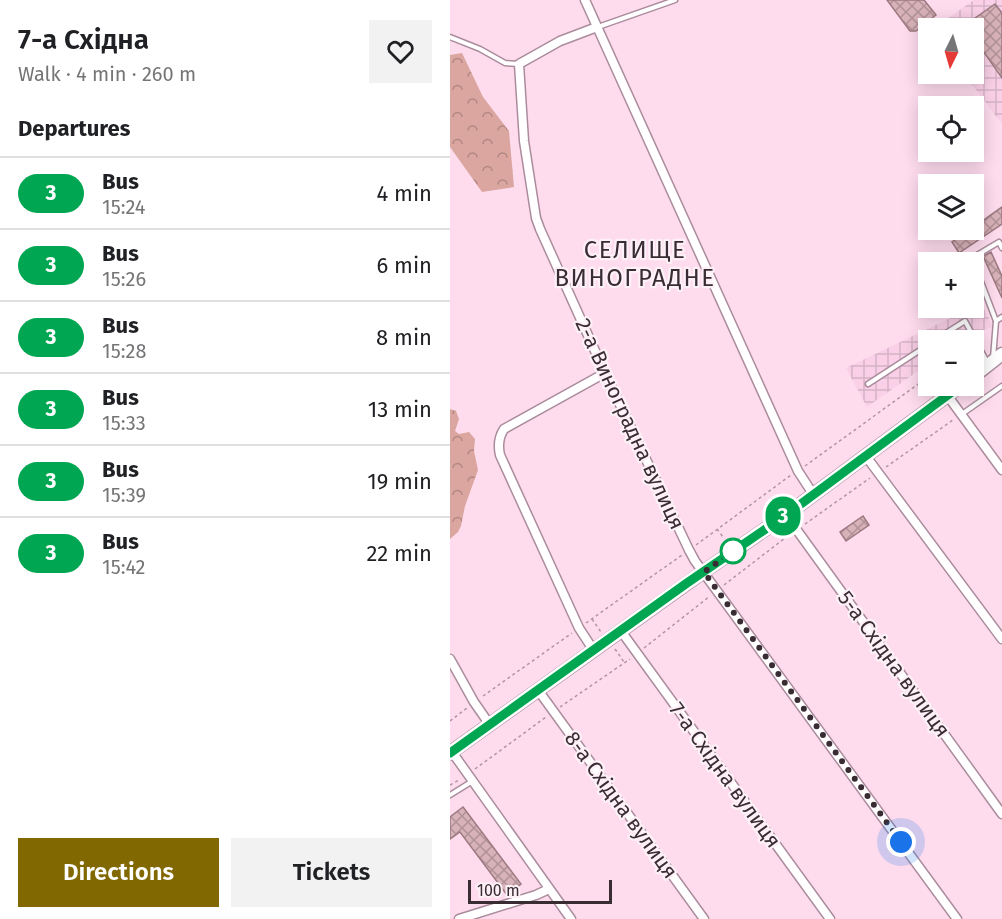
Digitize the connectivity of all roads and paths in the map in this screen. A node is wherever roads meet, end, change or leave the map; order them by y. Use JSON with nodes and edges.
{"nodes":[{"id":1,"x":585,"y":0,"type":"edge"},
{"id":2,"x":675,"y":0,"type":"edge"},
{"id":3,"x":597,"y":27,"type":"junction"},
{"id":4,"x":450,"y":37,"type":"edge"},
{"id":5,"x":519,"y":64,"type":"junction"},
{"id":6,"x":1002,"y":248,"type":"edge"},
{"id":7,"x":1002,"y":317,"type":"edge"},
{"id":8,"x":996,"y":321,"type":"junction"},
{"id":9,"x":951,"y":330,"type":"edge"},
{"id":10,"x":972,"y":330,"type":"edge"},
{"id":11,"x":984,"y":347,"type":"edge"},
{"id":12,"x":918,"y":352,"type":"edge"},
{"id":13,"x":994,"y":360,"type":"edge"},
{"id":14,"x":605,"y":372,"type":"junction"},
{"id":15,"x":868,"y":384,"type":"dead end"},
{"id":16,"x":918,"y":384,"type":"edge"},
{"id":17,"x":1002,"y":386,"type":"edge"},
{"id":18,"x":946,"y":396,"type":"edge"},
{"id":19,"x":948,"y":396,"type":"edge"},
{"id":20,"x":962,"y":414,"type":"junction"},
{"id":21,"x":866,"y":455,"type":"junction"},
{"id":22,"x":1002,"y":470,"type":"edge"},
{"id":23,"x":798,"y":471,"type":"junction"},
{"id":24,"x":879,"y":472,"type":"junction"},
{"id":25,"x":813,"y":494,"type":"junction"},
{"id":26,"x":786,"y":515,"type":"junction"},
{"id":27,"x":717,"y":529,"type":"junction"},
{"id":28,"x":723,"y":537,"type":"dead end"},
{"id":29,"x":689,"y":550,"type":"junction"},
{"id":30,"x":704,"y":572,"type":"junction"},
{"id":31,"x":592,"y":619,"type":"junction"},
{"id":32,"x":669,"y":621,"type":"dead end"},
{"id":33,"x":673,"y":625,"type":"dead end"},
{"id":34,"x":579,"y":628,"type":"junction"},
{"id":35,"x":621,"y":631,"type":"junction"},
{"id":36,"x":601,"y":632,"type":"dead end"},
{"id":37,"x":1002,"y":639,"type":"edge"},
{"id":38,"x":614,"y":648,"type":"dead end"},
{"id":39,"x":594,"y":651,"type":"junction"},
{"id":40,"x":450,"y":659,"type":"edge"},
{"id":41,"x":625,"y":663,"type":"dead end"},
{"id":42,"x":538,"y":690,"type":"junction"},
{"id":43,"x":474,"y":702,"type":"junction"},
{"id":44,"x":554,"y":712,"type":"junction"},
{"id":45,"x":450,"y":722,"type":"edge"},
{"id":46,"x":490,"y":725,"type":"junction"},
{"id":47,"x":451,"y":753,"type":"edge"},
{"id":48,"x":469,"y":778,"type":"junction"},
{"id":49,"x":450,"y":785,"type":"edge"},
{"id":50,"x":450,"y":795,"type":"edge"},
{"id":51,"x":1002,"y":814,"type":"edge"},
{"id":52,"x":549,"y":889,"type":"junction"},
{"id":53,"x":459,"y":919,"type":"edge"},
{"id":54,"x":571,"y":919,"type":"edge"},
{"id":55,"x":704,"y":919,"type":"edge"},
{"id":56,"x":830,"y":919,"type":"edge"},
{"id":57,"x":957,"y":919,"type":"edge"}],
"edges":[{"from":1,"to":3,"type":"street"},
{"from":2,"to":3,"type":"lane"},
{"from":3,"to":5,"type":"street"},
{"from":3,"to":23,"type":"street"},
{"from":4,"to":5,"type":"lane"},
{"from":5,"to":14,"type":"street","name":"2-а Виноградна вулиця"},
{"from":6,"to":8,"type":"lane"},
{"from":7,"to":8,"type":"lane"},
{"from":8,"to":13,"type":"lane"},
{"from":9,"to":10,"type":"lane"},
{"from":11,"to":13,"type":"lane"},
{"from":12,"to":15,"type":"lane"},
{"from":14,"to":29,"type":"street","name":"2-а Виноградна вулиця"},
{"from":14,"to":34,"type":"street"},
{"from":16,"to":23,"type":"path"},
{"from":17,"to":20,"type":"lane"},
{"from":18,"to":21,"type":"main road"},
{"from":19,"to":20,"type":"street"},
{"from":20,"to":22,"type":"street"},
{"from":20,"to":24,"type":"path"},
{"from":21,"to":24,"type":"street"},
{"from":21,"to":25,"type":"main road"},
{"from":23,"to":25,"type":"street"},
{"from":23,"to":27,"type":"path"},
{"from":24,"to":37,"type":"street"},
{"from":25,"to":26,"type":"main road"},
{"from":26,"to":30,"type":"main road"},
{"from":26,"to":51,"type":"street","name":"5-а Східна вулиця"},
{"from":27,"to":28,"type":"path"},
{"from":27,"to":29,"type":"path"},
{"from":29,"to":30,"type":"street","name":"2-а Виноградна вулиця"},
{"from":29,"to":31,"type":"path"},
{"from":30,"to":35,"type":"main road"},
{"from":30,"to":57,"type":"street","name":"2-а Виноградна вулиця"},
{"from":31,"to":34,"type":"path"},
{"from":31,"to":36,"type":"path"},
{"from":32,"to":33,"type":"path"},
{"from":34,"to":39,"type":"street"},
{"from":34,"to":43,"type":"path"},
{"from":35,"to":39,"type":"main road"},
{"from":35,"to":56,"type":"street","name":"7-а Східна вулиця"},
{"from":38,"to":41,"type":"path"},
{"from":39,"to":42,"type":"main road"},
{"from":40,"to":43,"type":"street"},
{"from":42,"to":44,"type":"street","name":"8-а Східна вулиця"},
{"from":42,"to":46,"type":"main road"},
{"from":43,"to":45,"type":"path"},
{"from":43,"to":46,"type":"street"},
{"from":44,"to":48,"type":"path"},
{"from":44,"to":55,"type":"street","name":"8-а Східна вулиця"},
{"from":46,"to":47,"type":"main road"},
{"from":47,"to":48,"type":"street"},
{"from":48,"to":49,"type":"path"},
{"from":48,"to":50,"type":"lane"},
{"from":48,"to":52,"type":"street"},
{"from":52,"to":53,"type":"street"},
{"from":52,"to":54,"type":"street"}]}
